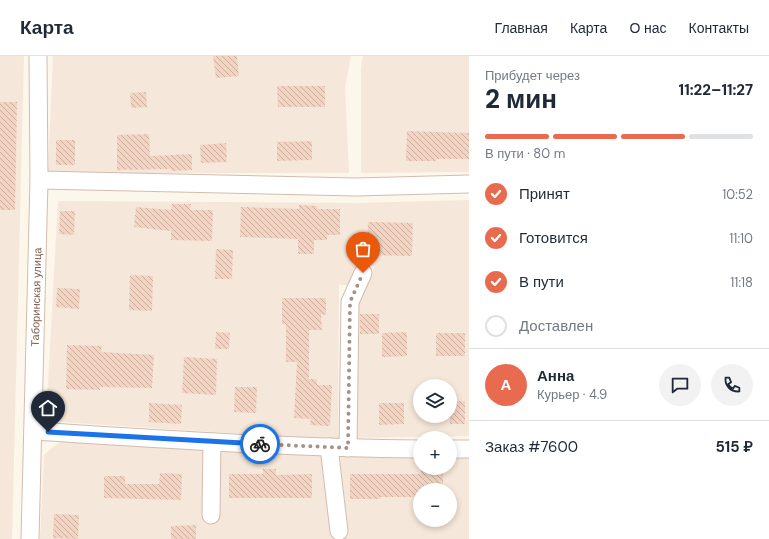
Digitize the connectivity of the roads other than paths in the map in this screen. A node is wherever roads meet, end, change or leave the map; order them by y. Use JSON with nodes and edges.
{"nodes":[{"id":1,"x":38,"y":56,"type":"edge"},
{"id":2,"x":38,"y":180,"type":"junction"},
{"id":3,"x":469,"y":184,"type":"edge"},
{"id":4,"x":363,"y":273,"type":"dead end"},
{"id":5,"x":33,"y":431,"type":"junction"},
{"id":6,"x":212,"y":442,"type":"junction"},
{"id":7,"x":329,"y":447,"type":"junction"},
{"id":8,"x":348,"y":448,"type":"junction"},
{"id":9,"x":413,"y":448,"type":"edge"},
{"id":10,"x":457,"y":449,"type":"edge"},
{"id":11,"x":469,"y":449,"type":"edge"},
{"id":12,"x":211,"y":514,"type":"dead end"},
{"id":13,"x":340,"y":531,"type":"dead end"},
{"id":14,"x":30,"y":539,"type":"edge"}],
"edges":[{"from":1,"to":2,"type":"street","name":"Таборинская улица"},
{"from":2,"to":3,"type":"street"},
{"from":2,"to":5,"type":"street","name":"Таборинская улица"},
{"from":4,"to":8,"type":"street"},
{"from":5,"to":6,"type":"street"},
{"from":5,"to":14,"type":"street","name":"Таборинская улица"},
{"from":6,"to":7,"type":"street"},
{"from":6,"to":12,"type":"street"},
{"from":7,"to":8,"type":"street"},
{"from":7,"to":13,"type":"street"},
{"from":8,"to":9,"type":"street"},
{"from":10,"to":11,"type":"street"}]}
